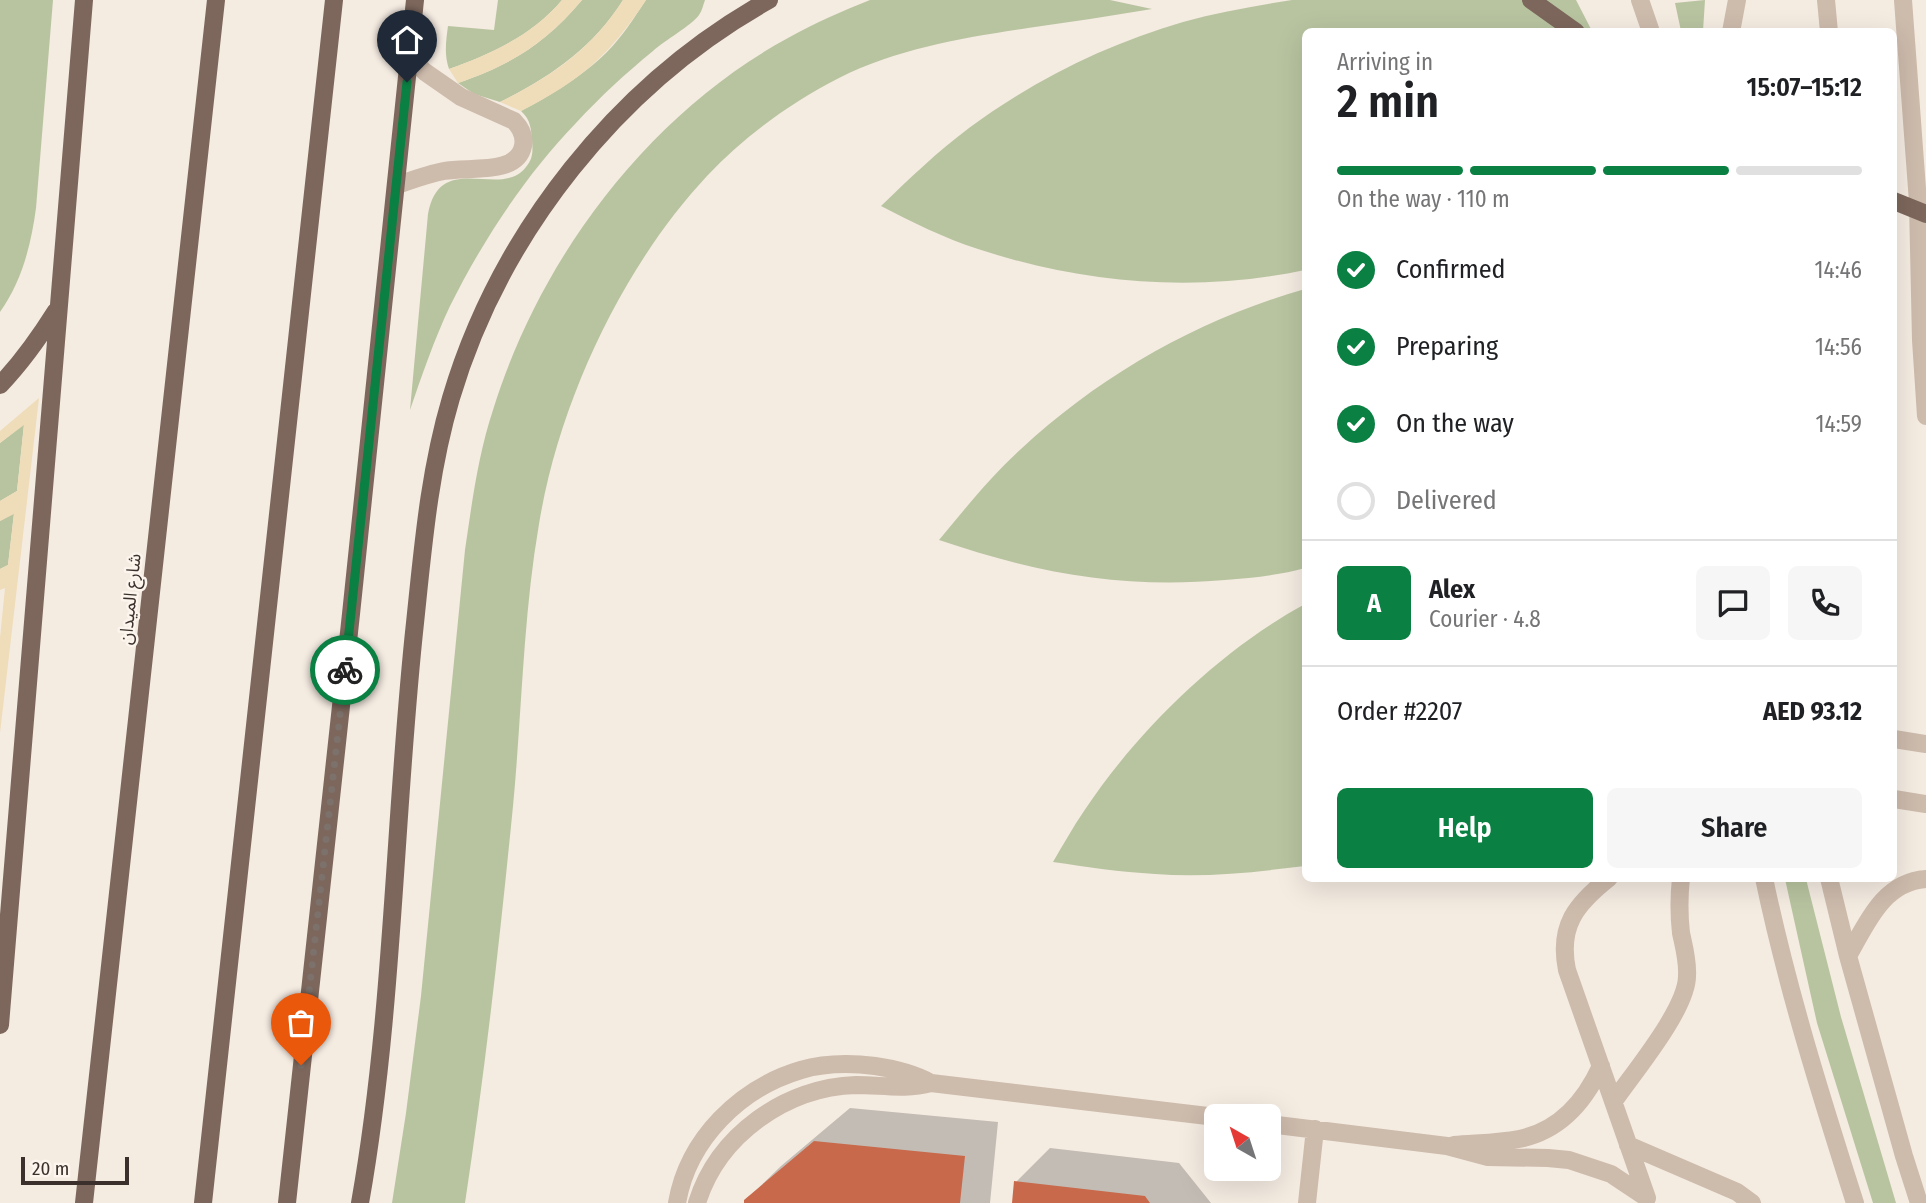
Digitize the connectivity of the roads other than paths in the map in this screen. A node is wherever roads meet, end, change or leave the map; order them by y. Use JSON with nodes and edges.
{"nodes":[{"id":1,"x":84,"y":0,"type":"edge"},
{"id":2,"x":216,"y":0,"type":"edge"},
{"id":3,"x":334,"y":0,"type":"edge"},
{"id":4,"x":415,"y":0,"type":"edge"},
{"id":5,"x":769,"y":0,"type":"edge"},
{"id":6,"x":1531,"y":0,"type":"edge"},
{"id":7,"x":1640,"y":0,"type":"edge"},
{"id":8,"x":1737,"y":0,"type":"edge"},
{"id":9,"x":1826,"y":0,"type":"edge"},
{"id":10,"x":1903,"y":0,"type":"edge"},
{"id":11,"x":1570,"y":28,"type":"edge"},
{"id":12,"x":1650,"y":28,"type":"edge"},
{"id":13,"x":1732,"y":28,"type":"edge"},
{"id":14,"x":1829,"y":28,"type":"edge"},
{"id":15,"x":409,"y":57,"type":"junction"},
{"id":16,"x":397,"y":186,"type":"junction"},
{"id":17,"x":1897,"y":202,"type":"edge"},
{"id":18,"x":1924,"y":206,"type":"edge"},
{"id":19,"x":1897,"y":210,"type":"edge"},
{"id":20,"x":58,"y":308,"type":"junction"},
{"id":21,"x":0,"y":385,"type":"edge"},
{"id":22,"x":1926,"y":415,"type":"edge"},
{"id":23,"x":1897,"y":739,"type":"edge"},
{"id":24,"x":1926,"y":744,"type":"edge"},
{"id":25,"x":1897,"y":799,"type":"edge"},
{"id":26,"x":1926,"y":804,"type":"edge"},
{"id":27,"x":1926,"y":879,"type":"edge"},
{"id":28,"x":1604,"y":882,"type":"edge"},
{"id":29,"x":1681,"y":882,"type":"edge"},
{"id":30,"x":1765,"y":882,"type":"edge"},
{"id":31,"x":1830,"y":882,"type":"edge"},
{"id":32,"x":1848,"y":956,"type":"junction"},
{"id":33,"x":0,"y":1025,"type":"edge"},
{"id":34,"x":1601,"y":1066,"type":"junction"},
{"id":35,"x":931,"y":1083,"type":"junction"},
{"id":36,"x":1614,"y":1101,"type":"junction"},
{"id":37,"x":1204,"y":1116,"type":"edge"},
{"id":38,"x":1281,"y":1125,"type":"edge"},
{"id":39,"x":1315,"y":1129,"type":"junction"},
{"id":40,"x":1629,"y":1145,"type":"junction"},
{"id":41,"x":1447,"y":1146,"type":"junction"},
{"id":42,"x":1648,"y":1201,"type":"edge"},
{"id":43,"x":84,"y":1203,"type":"edge"},
{"id":44,"x":202,"y":1203,"type":"edge"},
{"id":45,"x":287,"y":1203,"type":"edge"},
{"id":46,"x":360,"y":1203,"type":"edge"},
{"id":47,"x":677,"y":1203,"type":"edge"},
{"id":48,"x":697,"y":1203,"type":"edge"},
{"id":49,"x":1307,"y":1203,"type":"edge"},
{"id":50,"x":1752,"y":1203,"type":"edge"},
{"id":51,"x":1855,"y":1203,"type":"edge"},
{"id":52,"x":1919,"y":1203,"type":"edge"}],
"edges":[{"from":1,"to":20,"type":"main road"},
{"from":2,"to":43,"type":"main road","name":"شارع الميدان"},
{"from":3,"to":44,"type":"main road"},
{"from":4,"to":15,"type":"main road"},
{"from":5,"to":46,"type":"main road"},
{"from":6,"to":11,"type":"main road"},
{"from":7,"to":12,"type":"street"},
{"from":8,"to":13,"type":"street"},
{"from":9,"to":14,"type":"street"},
{"from":10,"to":18,"type":"street"},
{"from":15,"to":16,"type":"main road"},
{"from":15,"to":16,"type":"street"},
{"from":16,"to":45,"type":"main road"},
{"from":17,"to":18,"type":"main road","bridge":true},
{"from":18,"to":19,"type":"street"},
{"from":18,"to":22,"type":"street"},
{"from":20,"to":21,"type":"main road"},
{"from":20,"to":33,"type":"main road"},
{"from":23,"to":24,"type":"street"},
{"from":25,"to":26,"type":"street"},
{"from":27,"to":32,"type":"street"},
{"from":28,"to":34,"type":"street"},
{"from":29,"to":36,"type":"street"},
{"from":30,"to":51,"type":"street"},
{"from":31,"to":32,"type":"street"},
{"from":32,"to":52,"type":"street"},
{"from":34,"to":36,"type":"street"},
{"from":34,"to":41,"type":"street"},
{"from":35,"to":37,"type":"street"},
{"from":35,"to":47,"type":"street"},
{"from":35,"to":48,"type":"street"},
{"from":36,"to":40,"type":"street"},
{"from":38,"to":39,"type":"street"},
{"from":39,"to":41,"type":"street"},
{"from":39,"to":49,"type":"street"},
{"from":40,"to":42,"type":"street"},
{"from":40,"to":50,"type":"street"},
{"from":41,"to":42,"type":"street"}]}
